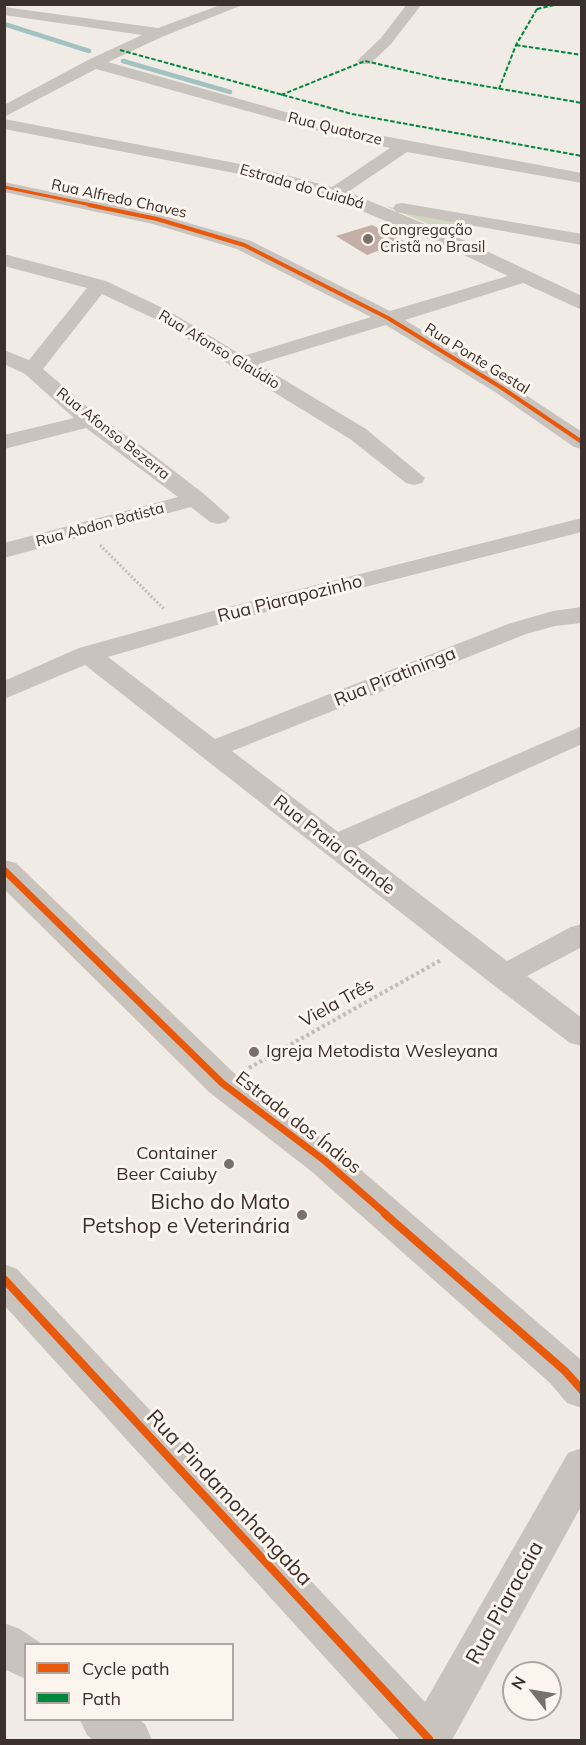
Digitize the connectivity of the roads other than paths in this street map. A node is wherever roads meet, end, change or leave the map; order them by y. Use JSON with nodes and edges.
{"nodes":[{"id":1,"x":238,"y":4,"type":"edge"},
{"id":2,"x":415,"y":4,"type":"edge"},
{"id":3,"x":4,"y":11,"type":"edge"},
{"id":4,"x":159,"y":33,"type":"junction"},
{"id":5,"x":365,"y":61,"type":"dead end"},
{"id":6,"x":93,"y":63,"type":"junction"},
{"id":7,"x":4,"y":112,"type":"edge"},
{"id":8,"x":4,"y":124,"type":"edge"},
{"id":9,"x":404,"y":146,"type":"junction"},
{"id":10,"x":582,"y":178,"type":"edge"},
{"id":11,"x":4,"y":187,"type":"edge"},
{"id":12,"x":342,"y":196,"type":"junction"},
{"id":13,"x":487,"y":223,"type":"junction"},
{"id":14,"x":582,"y":240,"type":"edge"},
{"id":15,"x":454,"y":243,"type":"junction"},
{"id":16,"x":4,"y":260,"type":"edge"},
{"id":17,"x":524,"y":277,"type":"junction"},
{"id":18,"x":99,"y":285,"type":"junction"},
{"id":19,"x":582,"y":304,"type":"edge"},
{"id":20,"x":388,"y":318,"type":"junction"},
{"id":21,"x":4,"y":356,"type":"edge"},
{"id":22,"x":241,"y":363,"type":"junction"},
{"id":23,"x":32,"y":370,"type":"junction"},
{"id":24,"x":90,"y":421,"type":"junction"},
{"id":25,"x":4,"y":442,"type":"edge"},
{"id":26,"x":582,"y":442,"type":"edge"},
{"id":27,"x":414,"y":478,"type":"dead end"},
{"id":28,"x":195,"y":499,"type":"junction"},
{"id":29,"x":218,"y":518,"type":"dead end"},
{"id":30,"x":582,"y":525,"type":"edge"},
{"id":31,"x":4,"y":551,"type":"edge"},
{"id":32,"x":582,"y":615,"type":"edge"},
{"id":33,"x":88,"y":654,"type":"junction"},
{"id":34,"x":4,"y":691,"type":"edge"},
{"id":35,"x":582,"y":734,"type":"edge"},
{"id":36,"x":211,"y":750,"type":"junction"},
{"id":37,"x":335,"y":844,"type":"junction"},
{"id":38,"x":4,"y":870,"type":"edge"},
{"id":39,"x":582,"y":934,"type":"edge"},
{"id":40,"x":503,"y":976,"type":"junction"},
{"id":41,"x":582,"y":1035,"type":"edge"},
{"id":42,"x":4,"y":1279,"type":"edge"},
{"id":43,"x":582,"y":1389,"type":"edge"},
{"id":44,"x":582,"y":1466,"type":"edge"},
{"id":45,"x":4,"y":1643,"type":"edge"},
{"id":46,"x":24,"y":1658,"type":"edge"},
{"id":47,"x":105,"y":1721,"type":"edge"},
{"id":48,"x":129,"y":1740,"type":"edge"},
{"id":49,"x":429,"y":1740,"type":"edge"}],
"edges":[{"from":1,"to":4,"type":"street"},
{"from":2,"to":5,"type":"street"},
{"from":3,"to":4,"type":"street"},
{"from":4,"to":6,"type":"street"},
{"from":6,"to":7,"type":"street"},
{"from":6,"to":9,"type":"street","name":"Rua Quatorze"},
{"from":8,"to":12,"type":"street","name":"Estrada do Cuiabá"},
{"from":9,"to":10,"type":"street","name":"Rua Quatorze"},
{"from":9,"to":12,"type":"street"},
{"from":11,"to":20,"type":"street","name":"Rua Alfredo Chaves"},
{"from":12,"to":13,"type":"street"},
{"from":12,"to":15,"type":"street","name":"Estrada do Cuiabá"},
{"from":13,"to":14,"type":"street"},
{"from":13,"to":15,"type":"street"},
{"from":15,"to":17,"type":"street","name":"Estrada do Cuiabá"},
{"from":16,"to":18,"type":"street","name":"Rua Afonso Glaúdio"},
{"from":17,"to":19,"type":"street","name":"Estrada do Cuiabá"},
{"from":17,"to":20,"type":"street"},
{"from":18,"to":22,"type":"street","name":"Rua Afonso Glaúdio"},
{"from":18,"to":23,"type":"street"},
{"from":20,"to":22,"type":"street"},
{"from":20,"to":26,"type":"street","name":"Rua Ponte Gestal"},
{"from":21,"to":23,"type":"street","name":"Rua Afonso Bezerra"},
{"from":22,"to":27,"type":"street","name":"Rua Afonso Glaúdio"},
{"from":23,"to":24,"type":"street","name":"Rua Afonso Bezerra"},
{"from":24,"to":25,"type":"street"},
{"from":24,"to":28,"type":"street","name":"Rua Afonso Bezerra"},
{"from":28,"to":29,"type":"street","name":"Rua Afonso Bezerra"},
{"from":28,"to":31,"type":"street","name":"Rua Abdon Batista"},
{"from":30,"to":33,"type":"street","name":"Rua Piarapozinho"},
{"from":32,"to":36,"type":"street","name":"Rua Piratininga"},
{"from":33,"to":34,"type":"street","name":"Rua Piarapozinho"},
{"from":33,"to":36,"type":"street","name":"Rua Praia Grande"},
{"from":35,"to":37,"type":"street"},
{"from":36,"to":37,"type":"street","name":"Rua Praia Grande"},
{"from":37,"to":40,"type":"street","name":"Rua Praia Grande"},
{"from":38,"to":43,"type":"street","name":"Estrada dos Índios"},
{"from":39,"to":40,"type":"street"},
{"from":40,"to":41,"type":"street","name":"Rua Praia Grande"},
{"from":42,"to":49,"type":"street","name":"Rua Pindamonhangaba"},
{"from":44,"to":49,"type":"street","name":"Rua Piaracaia"},
{"from":45,"to":46,"type":"street"},
{"from":47,"to":48,"type":"street"}]}
